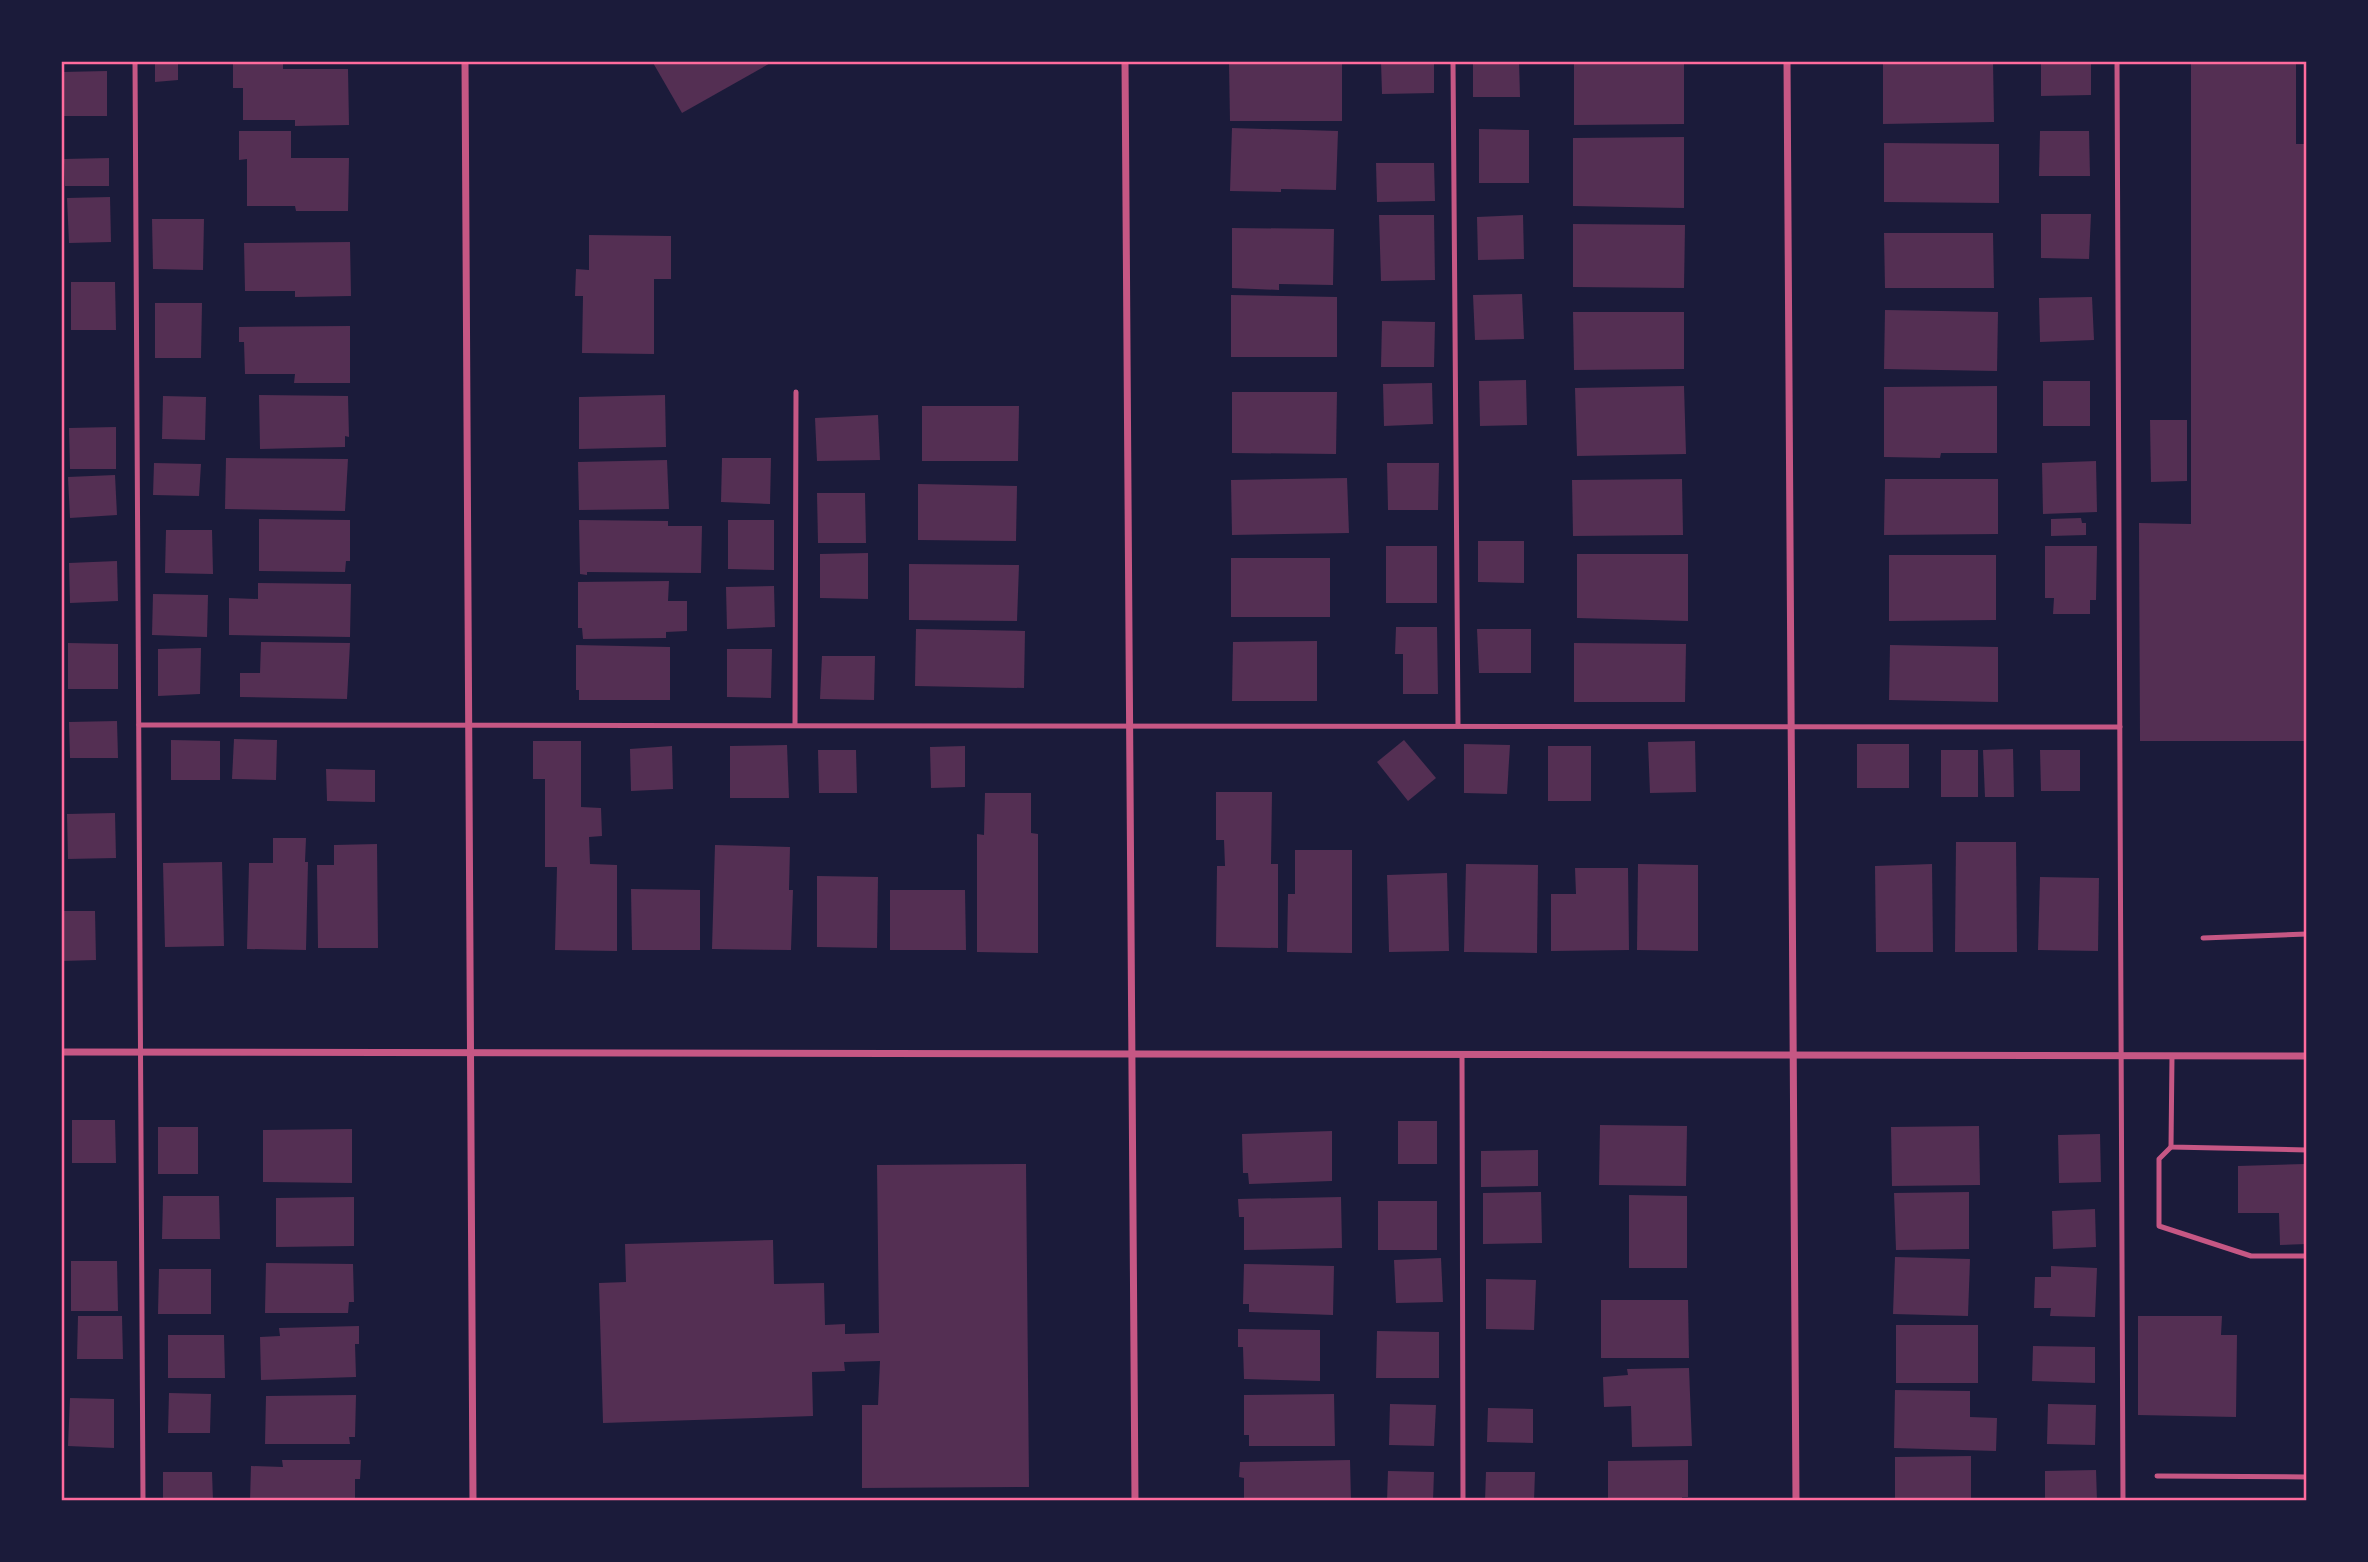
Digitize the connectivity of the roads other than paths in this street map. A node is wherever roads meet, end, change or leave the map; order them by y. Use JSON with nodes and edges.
{"nodes":[{"id":1,"x":135,"y":61,"type":"edge"},
{"id":2,"x":466,"y":61,"type":"edge"},
{"id":3,"x":1125,"y":61,"type":"edge"},
{"id":4,"x":1453,"y":61,"type":"edge"},
{"id":5,"x":1787,"y":61,"type":"edge"},
{"id":6,"x":2117,"y":61,"type":"edge"},
{"id":7,"x":796,"y":392,"type":"dead end"},
{"id":8,"x":139,"y":725,"type":"junction"},
{"id":9,"x":469,"y":725,"type":"junction"},
{"id":10,"x":795,"y":725,"type":"junction"},
{"id":11,"x":1130,"y":725,"type":"junction"},
{"id":12,"x":1458,"y":726,"type":"junction"},
{"id":13,"x":1791,"y":726,"type":"junction"},
{"id":14,"x":2120,"y":727,"type":"junction"},
{"id":15,"x":2307,"y":934,"type":"edge"},
{"id":16,"x":2203,"y":937,"type":"dead end"},
{"id":17,"x":61,"y":1052,"type":"edge"},
{"id":18,"x":141,"y":1052,"type":"junction"},
{"id":19,"x":471,"y":1052,"type":"junction"},
{"id":20,"x":1132,"y":1054,"type":"junction"},
{"id":21,"x":1462,"y":1054,"type":"junction"},
{"id":22,"x":1793,"y":1055,"type":"junction"},
{"id":23,"x":2122,"y":1055,"type":"junction"},
{"id":24,"x":2172,"y":1056,"type":"junction"},
{"id":25,"x":2307,"y":1056,"type":"edge"},
{"id":26,"x":2171,"y":1147,"type":"junction"},
{"id":27,"x":2307,"y":1150,"type":"edge"},
{"id":28,"x":2307,"y":1256,"type":"edge"},
{"id":29,"x":2157,"y":1476,"type":"dead end"},
{"id":30,"x":2307,"y":1477,"type":"edge"},
{"id":31,"x":144,"y":1501,"type":"edge"},
{"id":32,"x":473,"y":1501,"type":"edge"},
{"id":33,"x":1135,"y":1501,"type":"edge"},
{"id":34,"x":1463,"y":1501,"type":"edge"},
{"id":35,"x":1796,"y":1501,"type":"edge"},
{"id":36,"x":2123,"y":1501,"type":"edge"}],
"edges":[{"from":1,"to":8,"type":"lane"},
{"from":2,"to":9,"type":"street"},
{"from":3,"to":11,"type":"street"},
{"from":4,"to":12,"type":"lane"},
{"from":5,"to":13,"type":"street"},
{"from":6,"to":14,"type":"lane"},
{"from":7,"to":10,"type":"lane"},
{"from":8,"to":9,"type":"lane"},
{"from":8,"to":18,"type":"lane"},
{"from":9,"to":10,"type":"lane"},
{"from":9,"to":19,"type":"street"},
{"from":10,"to":11,"type":"lane"},
{"from":11,"to":12,"type":"lane"},
{"from":11,"to":20,"type":"street"},
{"from":12,"to":13,"type":"lane"},
{"from":13,"to":14,"type":"lane"},
{"from":13,"to":22,"type":"street"},
{"from":14,"to":23,"type":"lane"},
{"from":15,"to":16,"type":"lane"},
{"from":17,"to":18,"type":"street"},
{"from":18,"to":19,"type":"street"},
{"from":18,"to":31,"type":"lane"},
{"from":19,"to":20,"type":"street"},
{"from":19,"to":32,"type":"street"},
{"from":20,"to":21,"type":"street"},
{"from":20,"to":33,"type":"street"},
{"from":21,"to":22,"type":"street"},
{"from":21,"to":34,"type":"lane"},
{"from":22,"to":23,"type":"street"},
{"from":22,"to":35,"type":"street"},
{"from":23,"to":24,"type":"street"},
{"from":23,"to":36,"type":"lane"},
{"from":24,"to":25,"type":"street"},
{"from":24,"to":26,"type":"lane"},
{"from":26,"to":27,"type":"lane"},
{"from":26,"to":28,"type":"lane"},
{"from":29,"to":30,"type":"lane"}]}
